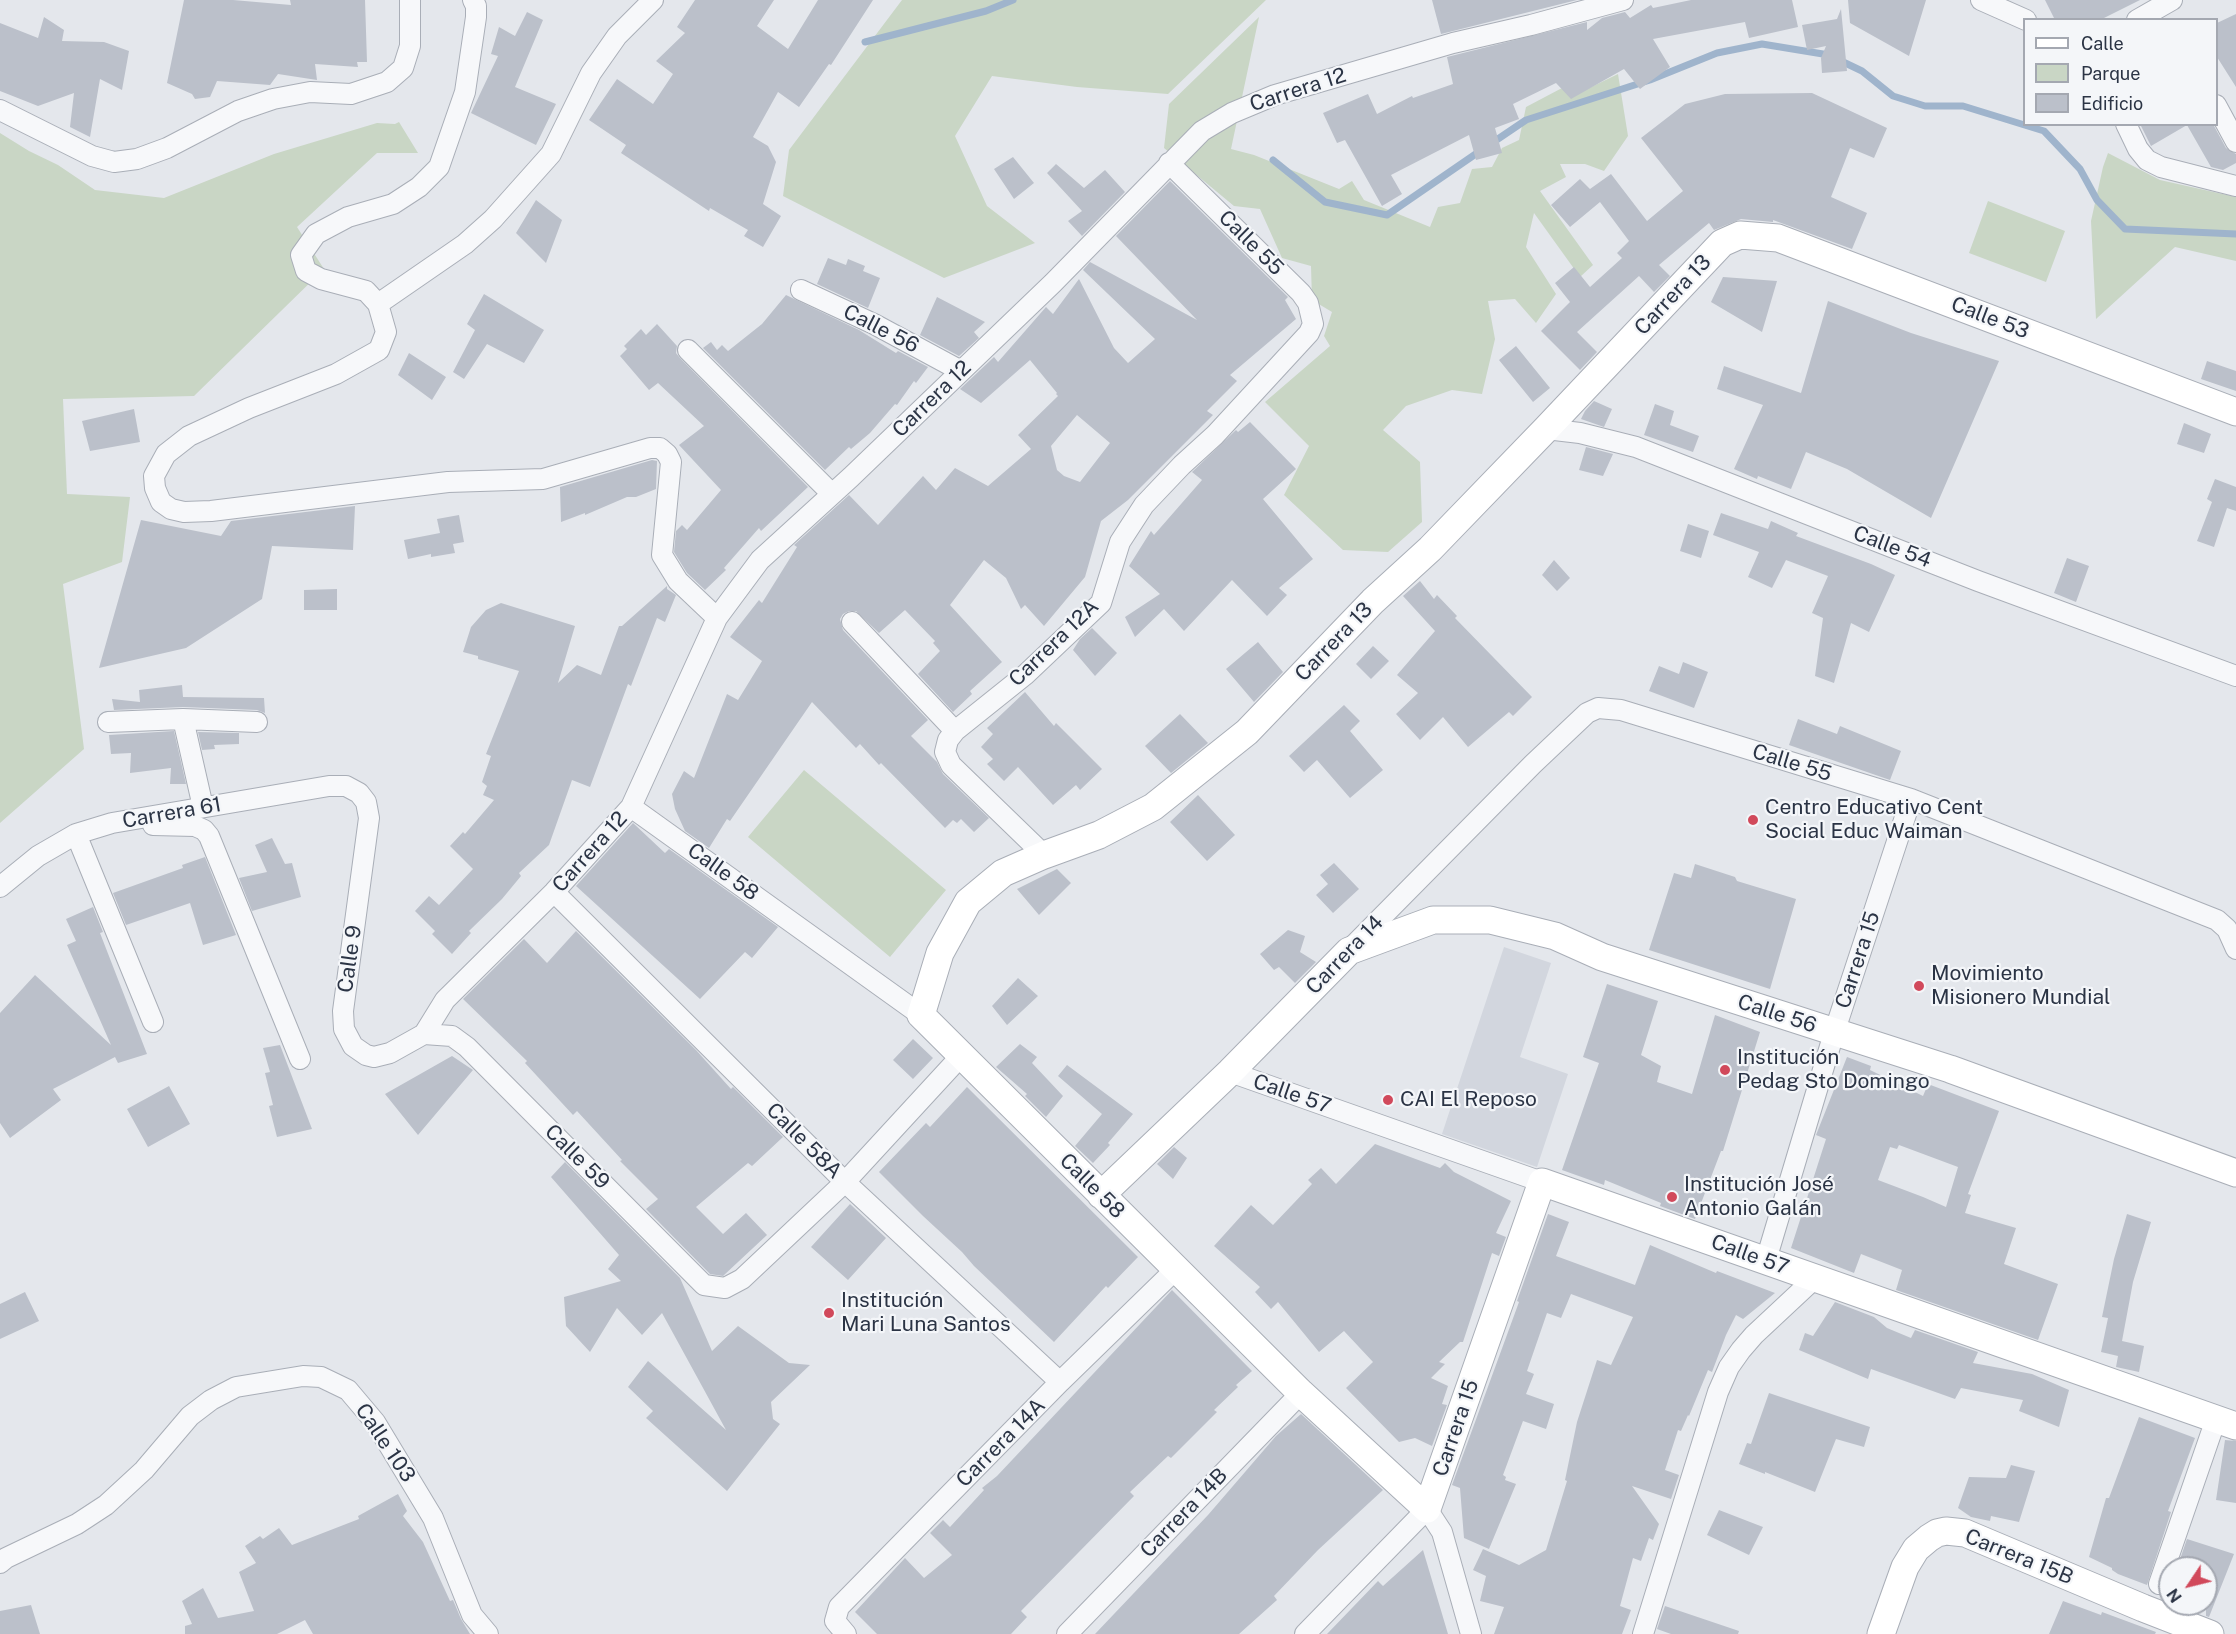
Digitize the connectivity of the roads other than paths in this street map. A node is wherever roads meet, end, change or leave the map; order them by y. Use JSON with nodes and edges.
{"nodes":[{"id":1,"x":410,"y":0,"type":"edge"},
{"id":2,"x":473,"y":0,"type":"edge"},
{"id":3,"x":653,"y":0,"type":"edge"},
{"id":4,"x":1623,"y":0,"type":"edge"},
{"id":5,"x":1981,"y":0,"type":"edge"},
{"id":6,"x":2171,"y":11,"type":"edge"},
{"id":7,"x":2145,"y":18,"type":"edge"},
{"id":8,"x":2023,"y":19,"type":"edge"},
{"id":9,"x":2218,"y":107,"type":"edge"},
{"id":10,"x":0,"y":110,"type":"edge"},
{"id":11,"x":2127,"y":126,"type":"edge"},
{"id":12,"x":2236,"y":141,"type":"edge"},
{"id":13,"x":1169,"y":163,"type":"junction"},
{"id":14,"x":2236,"y":186,"type":"edge"},
{"id":15,"x":1740,"y":235,"type":"joint"},
{"id":16,"x":801,"y":290,"type":"dead end"},
{"id":17,"x":378,"y":304,"type":"junction"},
{"id":18,"x":1310,"y":333,"type":"joint"},
{"id":19,"x":688,"y":350,"type":"dead end"},
{"id":20,"x":961,"y":371,"type":"junction"},
{"id":21,"x":2236,"y":412,"type":"edge"},
{"id":22,"x":1546,"y":429,"type":"junction"},
{"id":23,"x":832,"y":494,"type":"junction"},
{"id":24,"x":717,"y":618,"type":"junction"},
{"id":25,"x":852,"y":622,"type":"dead end"},
{"id":26,"x":2236,"y":676,"type":"edge"},
{"id":27,"x":1587,"y":713,"type":"joint"},
{"id":28,"x":183,"y":719,"type":"junction"},
{"id":29,"x":108,"y":722,"type":"dead end"},
{"id":30,"x":257,"y":722,"type":"dead end"},
{"id":31,"x":955,"y":731,"type":"junction"},
{"id":32,"x":359,"y":793,"type":"joint"},
{"id":33,"x":1911,"y":799,"type":"junction"},
{"id":34,"x":203,"y":807,"type":"junction"},
{"id":35,"x":631,"y":807,"type":"junction"},
{"id":36,"x":112,"y":823,"type":"junction"},
{"id":37,"x":76,"y":834,"type":"junction"},
{"id":38,"x":1044,"y":855,"type":"junction"},
{"id":39,"x":0,"y":887,"type":"edge"},
{"id":40,"x":554,"y":892,"type":"junction"},
{"id":41,"x":2236,"y":949,"type":"edge"},
{"id":42,"x":1349,"y":951,"type":"junction"},
{"id":43,"x":921,"y":1015,"type":"junction"},
{"id":44,"x":153,"y":1022,"type":"dead end"},
{"id":45,"x":1834,"y":1033,"type":"junction"},
{"id":46,"x":424,"y":1034,"type":"junction"},
{"id":47,"x":961,"y":1056,"type":"junction"},
{"id":48,"x":300,"y":1059,"type":"dead end"},
{"id":49,"x":1230,"y":1072,"type":"junction"},
{"id":50,"x":2236,"y":1173,"type":"edge"},
{"id":51,"x":845,"y":1182,"type":"junction"},
{"id":52,"x":1542,"y":1182,"type":"junction"},
{"id":53,"x":1101,"y":1195,"type":"junction"},
{"id":54,"x":1766,"y":1260,"type":"junction"},
{"id":55,"x":1175,"y":1270,"type":"junction"},
{"id":56,"x":1814,"y":1279,"type":"junction"},
{"id":57,"x":1060,"y":1383,"type":"junction"},
{"id":58,"x":1301,"y":1393,"type":"junction"},
{"id":59,"x":2226,"y":1423,"type":"edge"},
{"id":60,"x":1427,"y":1509,"type":"junction"},
{"id":61,"x":2171,"y":1556,"type":"edge"},
{"id":62,"x":3,"y":1560,"type":"edge"},
{"id":63,"x":841,"y":1628,"type":"edge"},
{"id":64,"x":488,"y":1634,"type":"edge"},
{"id":65,"x":1067,"y":1634,"type":"edge"},
{"id":66,"x":1305,"y":1634,"type":"edge"},
{"id":67,"x":1471,"y":1634,"type":"edge"},
{"id":68,"x":1643,"y":1634,"type":"edge"},
{"id":69,"x":1881,"y":1634,"type":"edge"},
{"id":70,"x":2210,"y":1634,"type":"edge"}],
"edges":[{"from":1,"to":10,"type":"street"},
{"from":2,"to":17,"type":"street"},
{"from":3,"to":17,"type":"street"},
{"from":4,"to":13,"type":"street","name":"Carrera 12"},
{"from":5,"to":8,"type":"street"},
{"from":6,"to":7,"type":"street"},
{"from":9,"to":12,"type":"street"},
{"from":11,"to":14,"type":"street"},
{"from":13,"to":18,"type":"street","name":"Calle 55"},
{"from":13,"to":20,"type":"street","name":"Carrera 12"},
{"from":15,"to":21,"type":"street","name":"Calle 53"},
{"from":15,"to":22,"type":"street","name":"Carrera 13"},
{"from":16,"to":20,"type":"street","name":"Calle 56"},
{"from":17,"to":24,"type":"street"},
{"from":18,"to":31,"type":"street","name":"Carrera 12A"},
{"from":19,"to":23,"type":"street"},
{"from":20,"to":23,"type":"street","name":"Carrera 12"},
{"from":22,"to":26,"type":"street","name":"Calle 54"},
{"from":22,"to":38,"type":"street","name":"Carrera 13"},
{"from":23,"to":24,"type":"street","name":"Carrera 12"},
{"from":24,"to":35,"type":"street","name":"Carrera 12"},
{"from":25,"to":31,"type":"street"},
{"from":27,"to":33,"type":"street","name":"Calle 55"},
{"from":27,"to":42,"type":"street","name":"Carrera 14"},
{"from":28,"to":29,"type":"street"},
{"from":28,"to":30,"type":"street"},
{"from":28,"to":34,"type":"street"},
{"from":31,"to":38,"type":"street"},
{"from":32,"to":34,"type":"street","name":"Carrera 61"},
{"from":32,"to":46,"type":"street","name":"Calle 9"},
{"from":33,"to":41,"type":"street","name":"Calle 55"},
{"from":33,"to":45,"type":"street","name":"Carrera 15"},
{"from":34,"to":36,"type":"street","name":"Carrera 61"},
{"from":35,"to":40,"type":"street","name":"Carrera 12"},
{"from":35,"to":43,"type":"street","name":"Calle 58"},
{"from":36,"to":37,"type":"street","name":"Carrera 61"},
{"from":36,"to":48,"type":"street"},
{"from":37,"to":39,"type":"street","name":"Carrera 61"},
{"from":37,"to":44,"type":"street"},
{"from":38,"to":43,"type":"street","name":"Carrera 13"},
{"from":40,"to":46,"type":"street","name":"Carrera 12"},
{"from":40,"to":51,"type":"street","name":"Calle 58A"},
{"from":42,"to":45,"type":"street","name":"Calle 56"},
{"from":42,"to":49,"type":"street","name":"Carrera 14"},
{"from":43,"to":47,"type":"street","name":"Calle 58"},
{"from":45,"to":50,"type":"street","name":"Calle 56"},
{"from":45,"to":54,"type":"street","name":"Carrera 15"},
{"from":46,"to":51,"type":"street","name":"Calle 59"},
{"from":47,"to":51,"type":"street"},
{"from":47,"to":53,"type":"street","name":"Calle 58"},
{"from":49,"to":52,"type":"street","name":"Calle 57"},
{"from":49,"to":53,"type":"street","name":"Carrera 14"},
{"from":51,"to":57,"type":"street","name":"Calle 58A"},
{"from":52,"to":54,"type":"street","name":"Calle 57"},
{"from":52,"to":60,"type":"street","name":"Carrera 15"},
{"from":53,"to":55,"type":"street","name":"Calle 58"},
{"from":54,"to":56,"type":"street","name":"Calle 57"},
{"from":55,"to":57,"type":"street","name":"Carrera 14A"},
{"from":55,"to":58,"type":"street","name":"Calle 58"},
{"from":56,"to":59,"type":"street","name":"Calle 57"},
{"from":56,"to":68,"type":"street"},
{"from":57,"to":63,"type":"street","name":"Carrera 14A"},
{"from":58,"to":60,"type":"street","name":"Calle 58"},
{"from":58,"to":65,"type":"street","name":"Carrera 14B"},
{"from":59,"to":61,"type":"street"},
{"from":60,"to":66,"type":"street","name":"Carrera 15"},
{"from":60,"to":67,"type":"street","name":"Calle 58"},
{"from":62,"to":64,"type":"street","name":"Calle 103"},
{"from":69,"to":70,"type":"street","name":"Carrera 15B"}]}
